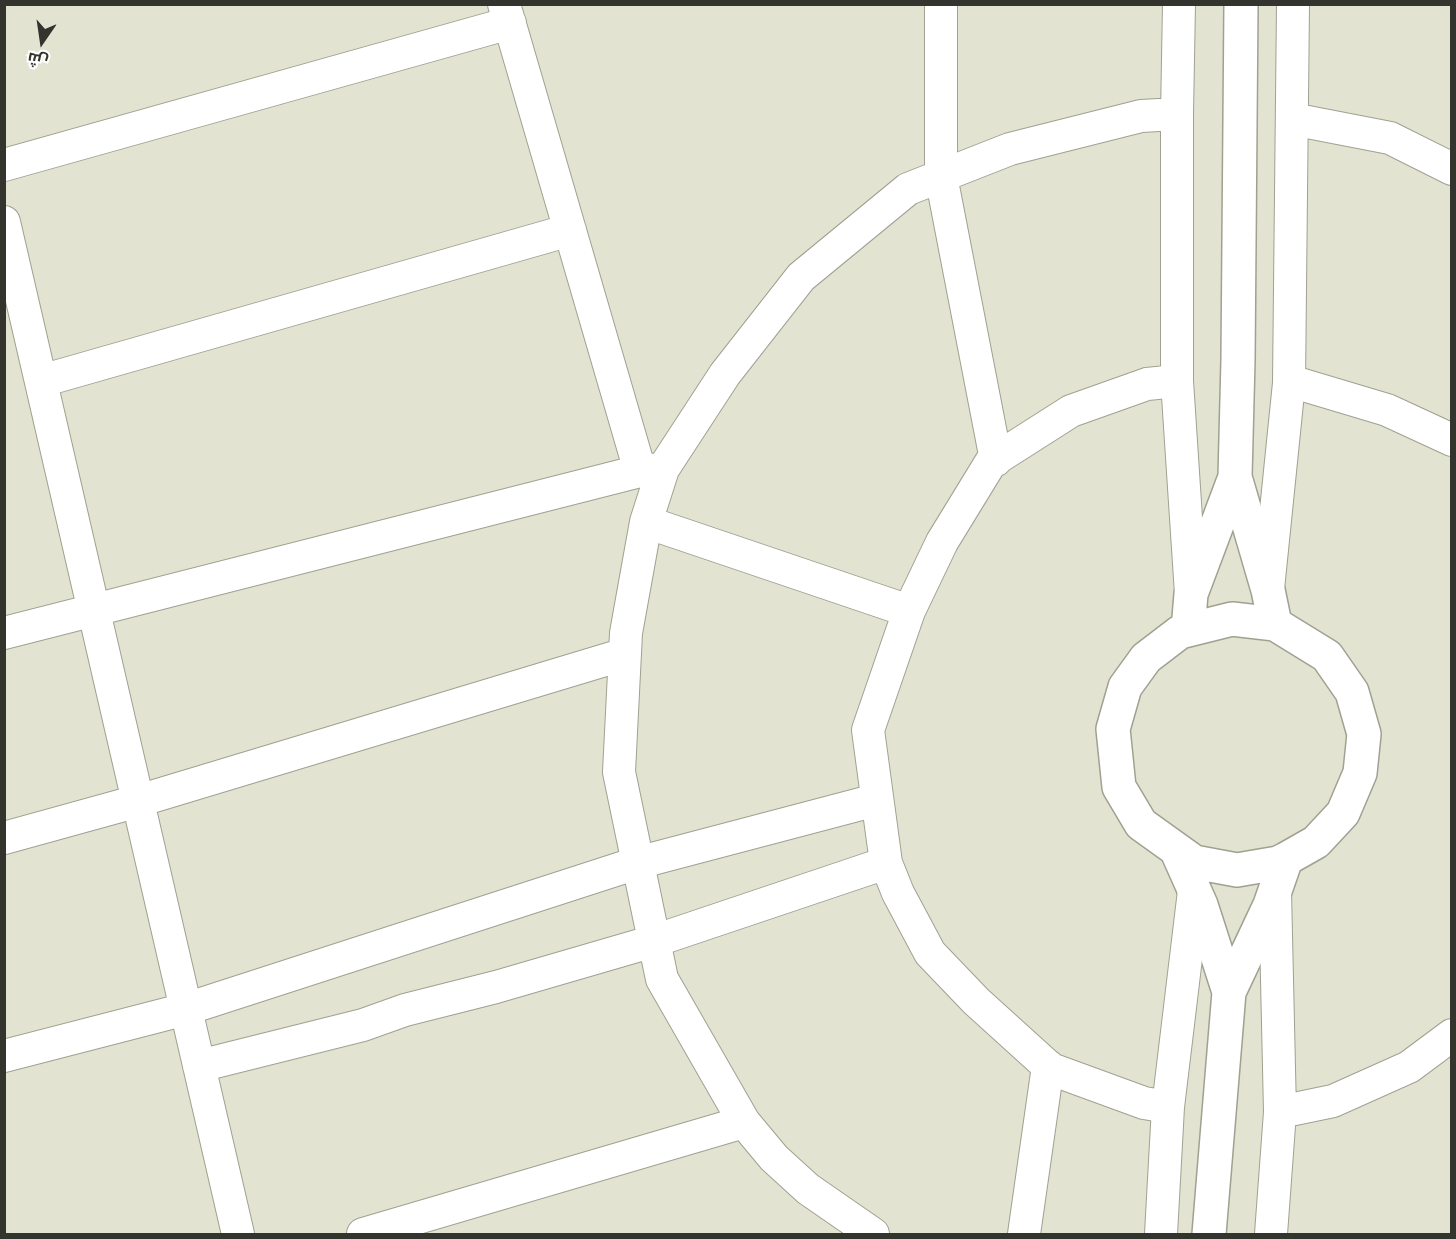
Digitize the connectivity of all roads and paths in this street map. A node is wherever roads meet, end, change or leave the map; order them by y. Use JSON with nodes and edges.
{"nodes":[{"id":1,"x":941,"y":4,"type":"edge"},
{"id":2,"x":1179,"y":4,"type":"edge"},
{"id":3,"x":1241,"y":4,"type":"edge"},
{"id":4,"x":1293,"y":4,"type":"edge"},
{"id":5,"x":507,"y":14,"type":"edge"},
{"id":6,"x":1177,"y":114,"type":"junction"},
{"id":7,"x":1292,"y":119,"type":"junction"},
{"id":8,"x":4,"y":165,"type":"edge"},
{"id":9,"x":1452,"y":169,"type":"edge"},
{"id":10,"x":941,"y":176,"type":"junction"},
{"id":11,"x":4,"y":222,"type":"edge"},
{"id":12,"x":570,"y":230,"type":"junction"},
{"id":13,"x":41,"y":381,"type":"junction"},
{"id":14,"x":1177,"y":381,"type":"junction"},
{"id":15,"x":1289,"y":383,"type":"junction"},
{"id":16,"x":1452,"y":440,"type":"edge"},
{"id":17,"x":996,"y":460,"type":"junction"},
{"id":18,"x":652,"y":470,"type":"junction"},
{"id":19,"x":1235,"y":477,"type":"junction"},
{"id":20,"x":646,"y":522,"type":"junction"},
{"id":21,"x":1268,"y":590,"type":"junction"},
{"id":22,"x":1191,"y":594,"type":"junction"},
{"id":23,"x":94,"y":610,"type":"junction"},
{"id":24,"x":909,"y":611,"type":"junction"},
{"id":25,"x":1275,"y":624,"type":"junction"},
{"id":26,"x":1188,"y":630,"type":"junction"},
{"id":27,"x":4,"y":633,"type":"edge"},
{"id":28,"x":626,"y":654,"type":"junction"},
{"id":29,"x":876,"y":800,"type":"junction"},
{"id":30,"x":138,"y":801,"type":"junction"},
{"id":31,"x":4,"y":838,"type":"edge"},
{"id":32,"x":1176,"y":849,"type":"junction"},
{"id":33,"x":1286,"y":859,"type":"junction"},
{"id":34,"x":637,"y":862,"type":"junction"},
{"id":35,"x":886,"y":863,"type":"junction"},
{"id":36,"x":1194,"y":891,"type":"junction"},
{"id":37,"x":1275,"y":891,"type":"junction"},
{"id":38,"x":654,"y":941,"type":"junction"},
{"id":39,"x":1229,"y":992,"type":"junction"},
{"id":40,"x":186,"y":1009,"type":"junction"},
{"id":41,"x":1452,"y":1035,"type":"edge"},
{"id":42,"x":4,"y":1056,"type":"edge"},
{"id":43,"x":199,"y":1066,"type":"junction"},
{"id":44,"x":1048,"y":1066,"type":"junction"},
{"id":45,"x":1168,"y":1107,"type":"junction"},
{"id":46,"x":1280,"y":1112,"type":"junction"},
{"id":47,"x":744,"y":1122,"type":"junction"},
{"id":48,"x":238,"y":1234,"type":"edge"},
{"id":49,"x":363,"y":1234,"type":"edge"},
{"id":50,"x":873,"y":1234,"type":"edge"},
{"id":51,"x":1024,"y":1234,"type":"edge"},
{"id":52,"x":1161,"y":1234,"type":"edge"},
{"id":53,"x":1209,"y":1234,"type":"edge"},
{"id":54,"x":1270,"y":1234,"type":"edge"}],
"edges":[{"from":1,"to":10,"type":"street"},
{"from":2,"to":6,"type":"street"},
{"from":3,"to":19,"type":"main road"},
{"from":4,"to":7,"type":"street"},
{"from":5,"to":8,"type":"street"},
{"from":5,"to":12,"type":"street"},
{"from":6,"to":10,"type":"street"},
{"from":6,"to":14,"type":"street"},
{"from":7,"to":9,"type":"street"},
{"from":7,"to":15,"type":"street"},
{"from":10,"to":17,"type":"street"},
{"from":10,"to":18,"type":"street"},
{"from":11,"to":13,"type":"street"},
{"from":12,"to":13,"type":"street"},
{"from":12,"to":18,"type":"street"},
{"from":13,"to":23,"type":"street"},
{"from":14,"to":17,"type":"street"},
{"from":14,"to":22,"type":"street"},
{"from":15,"to":16,"type":"street"},
{"from":15,"to":21,"type":"street"},
{"from":17,"to":24,"type":"street"},
{"from":18,"to":20,"type":"street"},
{"from":18,"to":23,"type":"street"},
{"from":19,"to":21,"type":"main road"},
{"from":19,"to":22,"type":"main road"},
{"from":20,"to":24,"type":"street"},
{"from":20,"to":28,"type":"street"},
{"from":21,"to":25,"type":"main road"},
{"from":22,"to":26,"type":"main road"},
{"from":23,"to":27,"type":"street"},
{"from":23,"to":30,"type":"street"},
{"from":24,"to":29,"type":"street"},
{"from":25,"to":26,"type":"main road"},
{"from":25,"to":33,"type":"main road"},
{"from":26,"to":32,"type":"main road"},
{"from":28,"to":30,"type":"street"},
{"from":28,"to":34,"type":"street"},
{"from":29,"to":34,"type":"street"},
{"from":29,"to":35,"type":"street"},
{"from":30,"to":31,"type":"street"},
{"from":30,"to":40,"type":"street"},
{"from":32,"to":33,"type":"main road"},
{"from":32,"to":36,"type":"main road"},
{"from":33,"to":37,"type":"main road"},
{"from":34,"to":38,"type":"street"},
{"from":34,"to":40,"type":"street"},
{"from":35,"to":38,"type":"street"},
{"from":35,"to":44,"type":"street"},
{"from":36,"to":39,"type":"main road"},
{"from":36,"to":45,"type":"street"},
{"from":37,"to":39,"type":"main road"},
{"from":37,"to":46,"type":"street"},
{"from":38,"to":43,"type":"street"},
{"from":38,"to":47,"type":"street"},
{"from":39,"to":53,"type":"main road"},
{"from":40,"to":42,"type":"street"},
{"from":40,"to":43,"type":"street"},
{"from":41,"to":46,"type":"street"},
{"from":43,"to":48,"type":"street"},
{"from":44,"to":45,"type":"street"},
{"from":44,"to":51,"type":"street"},
{"from":45,"to":52,"type":"street"},
{"from":46,"to":54,"type":"street"},
{"from":47,"to":49,"type":"street"},
{"from":47,"to":50,"type":"street"}]}
